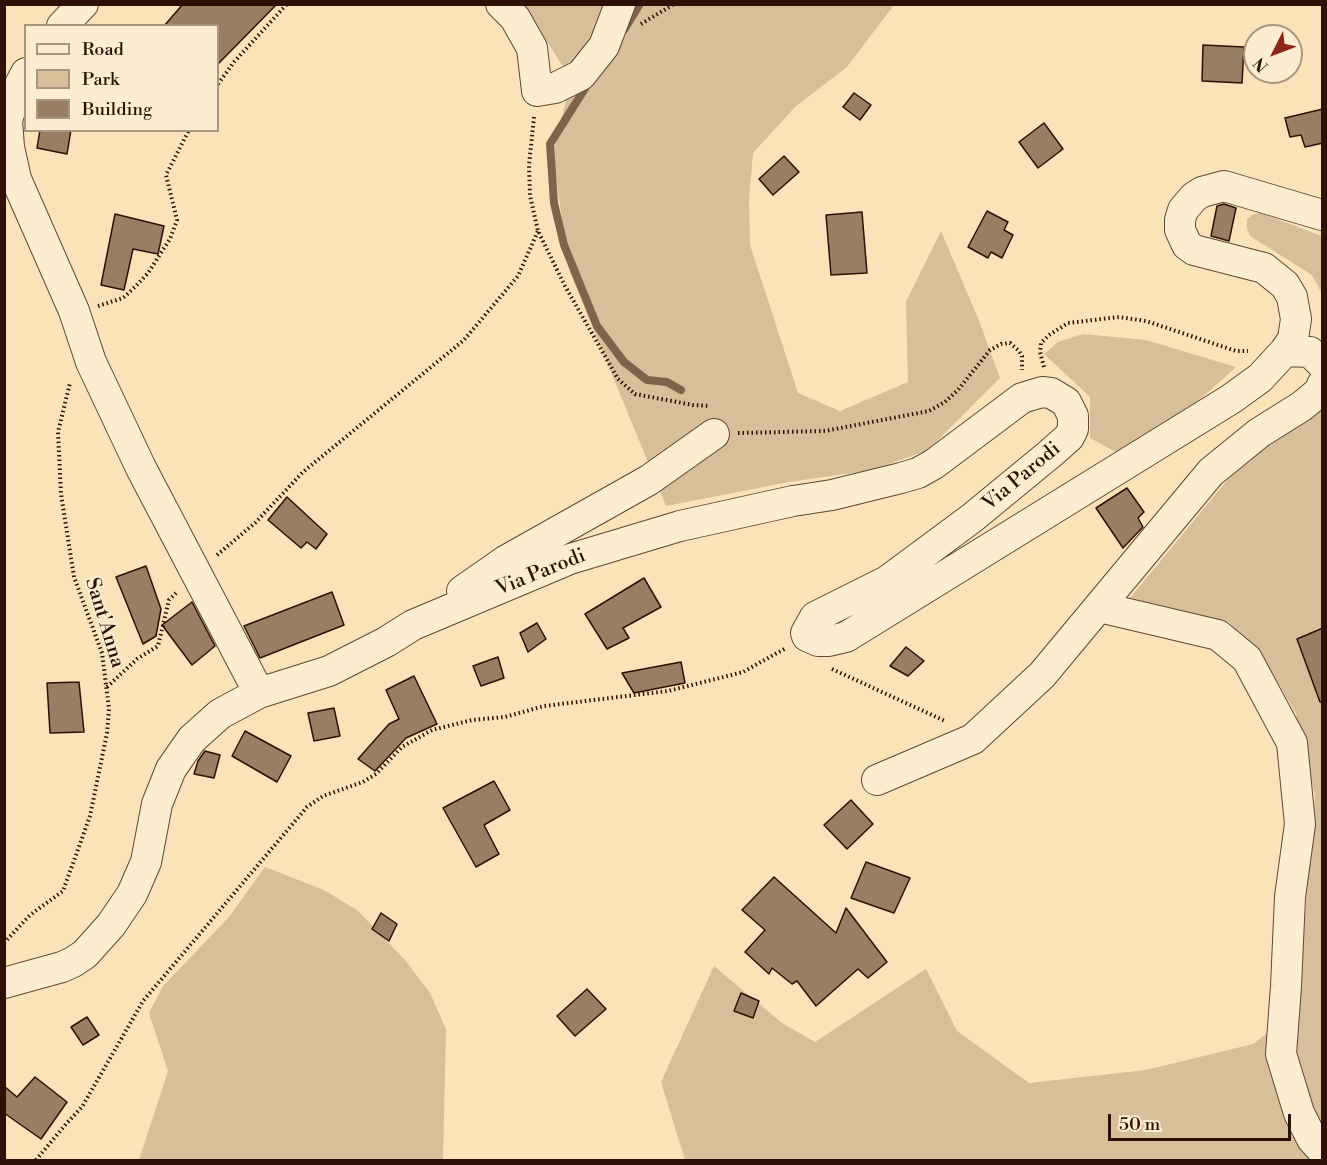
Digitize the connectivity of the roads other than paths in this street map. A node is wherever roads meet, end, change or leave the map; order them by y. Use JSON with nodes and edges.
{"nodes":[{"id":1,"x":83,"y":4,"type":"edge"},
{"id":2,"x":501,"y":4,"type":"edge"},
{"id":3,"x":620,"y":4,"type":"edge"},
{"id":4,"x":64,"y":24,"type":"edge"},
{"id":5,"x":24,"y":77,"type":"edge"},
{"id":6,"x":1323,"y":215,"type":"edge"},
{"id":7,"x":1285,"y":351,"type":"junction"},
{"id":8,"x":1323,"y":364,"type":"edge"},
{"id":9,"x":1323,"y":385,"type":"edge"},
{"id":10,"x":714,"y":434,"type":"road end"},
{"id":11,"x":1099,"y":606,"type":"junction"},
{"id":12,"x":413,"y":625,"type":"junction"},
{"id":13,"x":259,"y":693,"type":"junction"},
{"id":14,"x":877,"y":780,"type":"dead end"},
{"id":15,"x":4,"y":983,"type":"edge"},
{"id":16,"x":1323,"y":1150,"type":"edge"}],
"edges":[{"from":1,"to":4,"type":"street"},
{"from":2,"to":3,"type":"street"},
{"from":5,"to":13,"type":"street"},
{"from":6,"to":7,"type":"street","name":"Via Parodi"},
{"from":7,"to":8,"type":"street"},
{"from":7,"to":12,"type":"street","name":"Via Parodi"},
{"from":9,"to":11,"type":"street"},
{"from":10,"to":12,"type":"street"},
{"from":11,"to":14,"type":"street"},
{"from":11,"to":16,"type":"street"},
{"from":12,"to":13,"type":"street","name":"Via Parodi"},
{"from":13,"to":15,"type":"street","name":"Via Parodi"}]}
